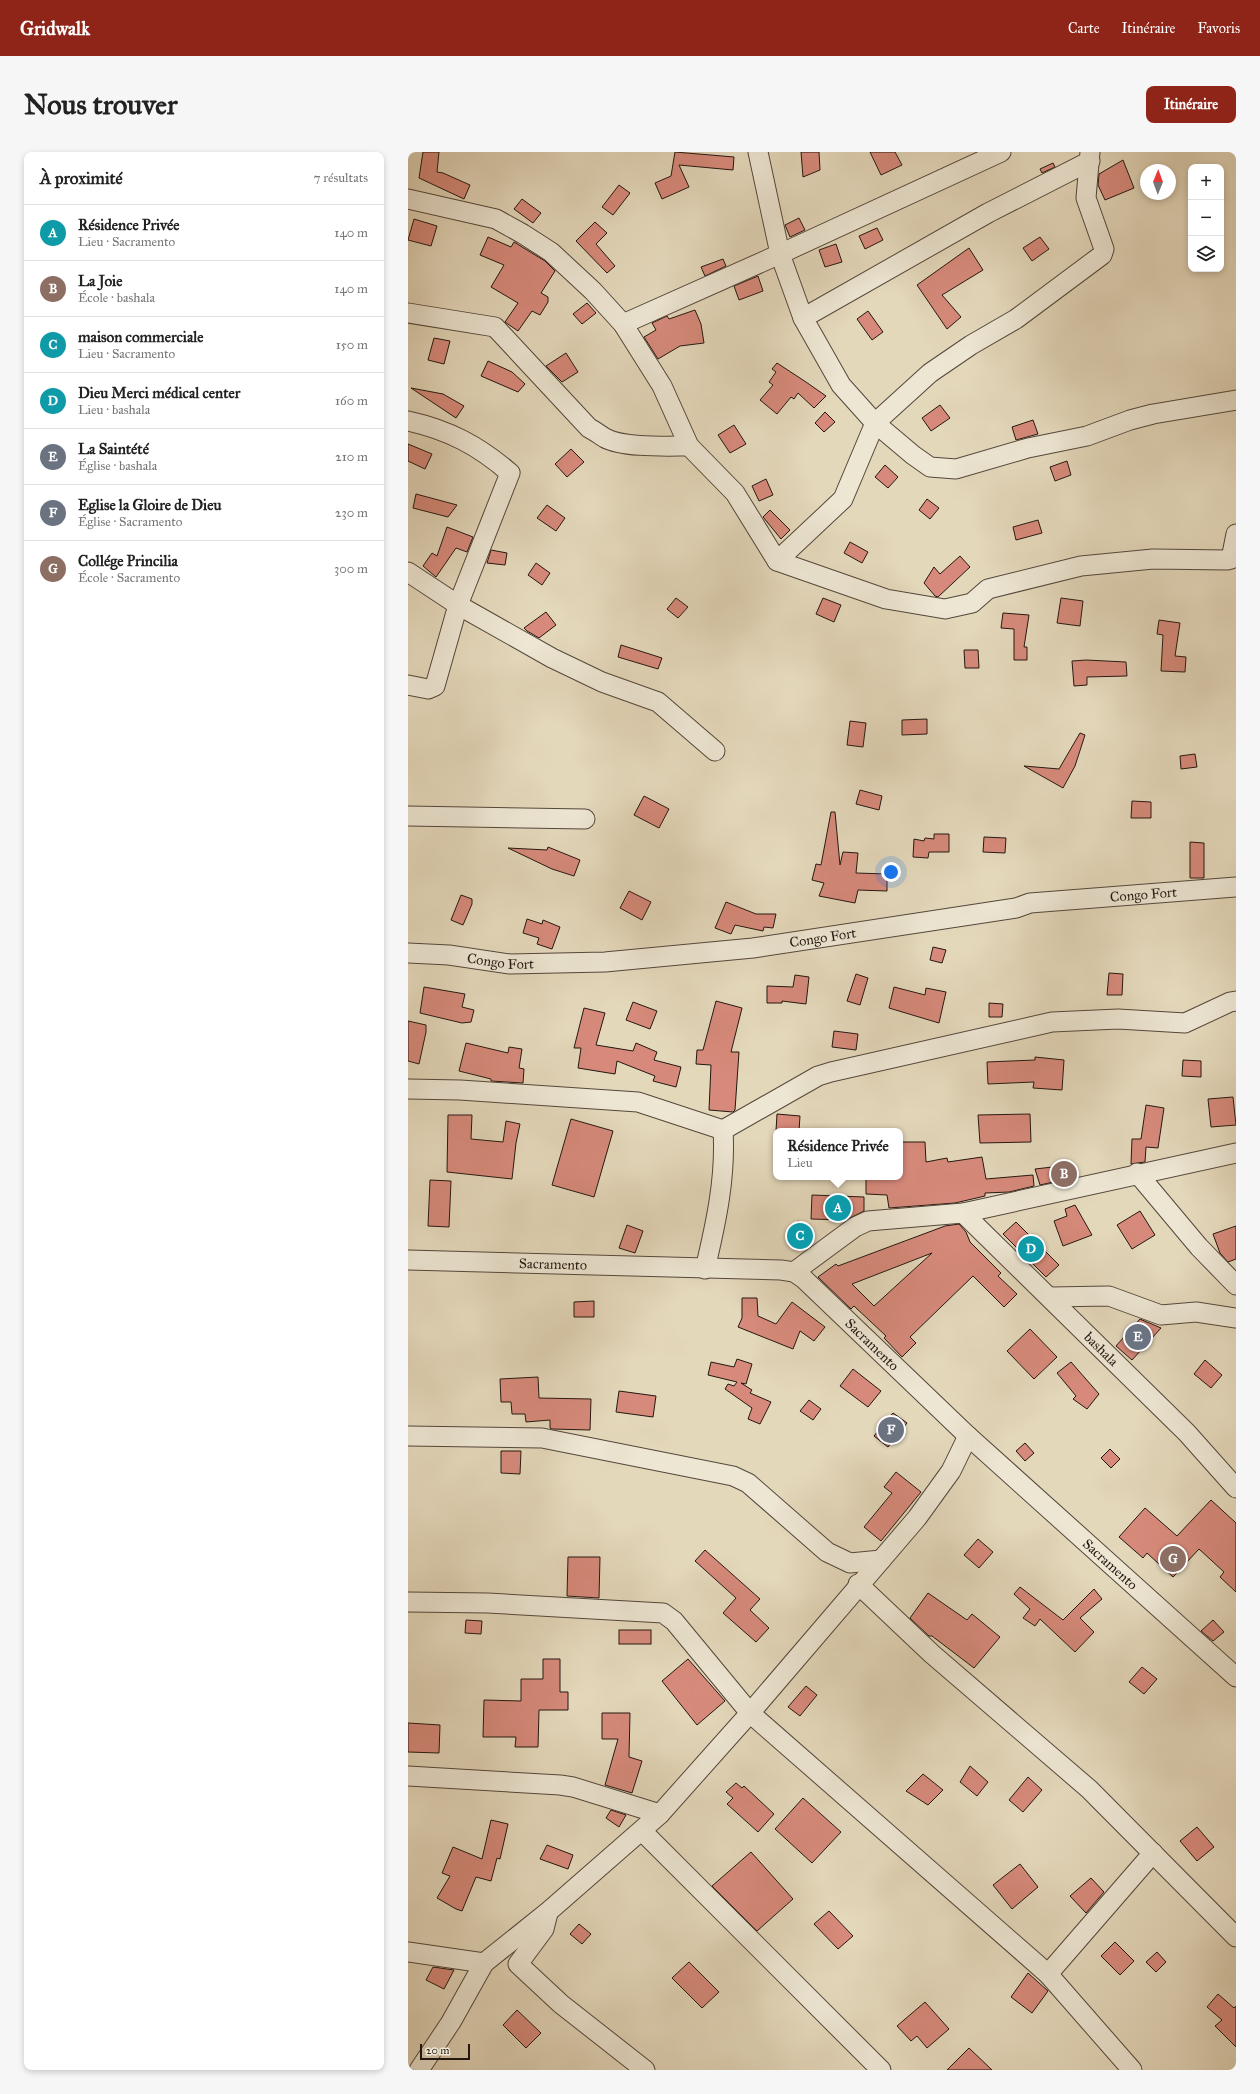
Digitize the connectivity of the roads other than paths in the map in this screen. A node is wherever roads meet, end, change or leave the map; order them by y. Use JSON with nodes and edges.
{"nodes":[{"id":1,"x":758,"y":152,"type":"edge"},
{"id":2,"x":1001,"y":152,"type":"edge"},
{"id":3,"x":1090,"y":157,"type":"edge"},
{"id":4,"x":408,"y":199,"type":"edge"},
{"id":5,"x":780,"y":254,"type":"junction"},
{"id":6,"x":408,"y":313,"type":"edge"},
{"id":7,"x":803,"y":318,"type":"junction"},
{"id":8,"x":623,"y":324,"type":"junction"},
{"id":9,"x":1236,"y":400,"type":"edge"},
{"id":10,"x":408,"y":422,"type":"edge"},
{"id":11,"x":875,"y":423,"type":"junction"},
{"id":12,"x":690,"y":446,"type":"junction"},
{"id":13,"x":1236,"y":534,"type":"edge"},
{"id":14,"x":777,"y":561,"type":"junction"},
{"id":15,"x":408,"y":572,"type":"edge"},
{"id":16,"x":458,"y":604,"type":"junction"},
{"id":17,"x":408,"y":685,"type":"edge"},
{"id":18,"x":715,"y":751,"type":"dead end"},
{"id":19,"x":408,"y":816,"type":"edge"},
{"id":20,"x":585,"y":819,"type":"dead end"},
{"id":21,"x":1236,"y":887,"type":"edge"},
{"id":22,"x":408,"y":953,"type":"edge"},
{"id":23,"x":1236,"y":1001,"type":"edge"},
{"id":24,"x":408,"y":1089,"type":"edge"},
{"id":25,"x":723,"y":1130,"type":"junction"},
{"id":26,"x":1236,"y":1153,"type":"edge"},
{"id":27,"x":1137,"y":1173,"type":"junction"},
{"id":28,"x":963,"y":1213,"type":"junction"},
{"id":29,"x":408,"y":1260,"type":"edge"},
{"id":30,"x":705,"y":1269,"type":"junction"},
{"id":31,"x":794,"y":1272,"type":"junction"},
{"id":32,"x":1236,"y":1285,"type":"edge"},
{"id":33,"x":1051,"y":1297,"type":"junction"},
{"id":34,"x":1236,"y":1318,"type":"edge"},
{"id":35,"x":408,"y":1436,"type":"edge"},
{"id":36,"x":968,"y":1436,"type":"junction"},
{"id":37,"x":1236,"y":1488,"type":"edge"},
{"id":38,"x":881,"y":1560,"type":"junction"},
{"id":39,"x":858,"y":1584,"type":"junction"},
{"id":40,"x":408,"y":1602,"type":"edge"},
{"id":41,"x":1236,"y":1677,"type":"edge"},
{"id":42,"x":750,"y":1713,"type":"junction"},
{"id":43,"x":408,"y":1776,"type":"edge"},
{"id":44,"x":660,"y":1814,"type":"junction"},
{"id":45,"x":642,"y":1831,"type":"junction"},
{"id":46,"x":1154,"y":1853,"type":"junction"},
{"id":47,"x":549,"y":1911,"type":"junction"},
{"id":48,"x":1236,"y":1937,"type":"edge"},
{"id":49,"x":408,"y":1952,"type":"edge"},
{"id":50,"x":484,"y":1964,"type":"junction"},
{"id":51,"x":1048,"y":1974,"type":"junction"},
{"id":52,"x":418,"y":2070,"type":"edge"},
{"id":53,"x":645,"y":2070,"type":"edge"},
{"id":54,"x":881,"y":2070,"type":"edge"},
{"id":55,"x":1132,"y":2070,"type":"edge"}],
"edges":[{"from":1,"to":5,"type":"street"},
{"from":2,"to":5,"type":"street"},
{"from":3,"to":7,"type":"street"},
{"from":3,"to":11,"type":"street"},
{"from":4,"to":8,"type":"street"},
{"from":5,"to":7,"type":"street"},
{"from":5,"to":8,"type":"street"},
{"from":6,"to":12,"type":"street"},
{"from":7,"to":11,"type":"street"},
{"from":8,"to":12,"type":"street"},
{"from":9,"to":11,"type":"street"},
{"from":10,"to":16,"type":"street"},
{"from":11,"to":14,"type":"street"},
{"from":12,"to":14,"type":"street"},
{"from":13,"to":14,"type":"street"},
{"from":15,"to":16,"type":"street"},
{"from":16,"to":17,"type":"street"},
{"from":16,"to":18,"type":"street"},
{"from":19,"to":20,"type":"street"},
{"from":21,"to":22,"type":"street","name":"Congo Fort"},
{"from":23,"to":25,"type":"street"},
{"from":24,"to":25,"type":"street"},
{"from":25,"to":30,"type":"street"},
{"from":26,"to":27,"type":"street"},
{"from":27,"to":28,"type":"street"},
{"from":27,"to":32,"type":"street"},
{"from":28,"to":31,"type":"street"},
{"from":28,"to":33,"type":"street","name":"bashala"},
{"from":29,"to":30,"type":"street","name":"Sacramento"},
{"from":30,"to":31,"type":"street","name":"Sacramento"},
{"from":31,"to":36,"type":"street","name":"Sacramento"},
{"from":33,"to":34,"type":"street"},
{"from":33,"to":37,"type":"street","name":"bashala"},
{"from":35,"to":38,"type":"street"},
{"from":36,"to":38,"type":"street"},
{"from":36,"to":41,"type":"street","name":"Sacramento"},
{"from":38,"to":39,"type":"street"},
{"from":39,"to":42,"type":"street"},
{"from":39,"to":46,"type":"street"},
{"from":40,"to":42,"type":"street"},
{"from":42,"to":44,"type":"street"},
{"from":42,"to":51,"type":"street"},
{"from":43,"to":44,"type":"street"},
{"from":44,"to":45,"type":"street"},
{"from":45,"to":47,"type":"street"},
{"from":45,"to":54,"type":"street"},
{"from":46,"to":48,"type":"street"},
{"from":46,"to":51,"type":"street"},
{"from":47,"to":50,"type":"street"},
{"from":47,"to":53,"type":"street"},
{"from":49,"to":50,"type":"street"},
{"from":50,"to":52,"type":"street"},
{"from":51,"to":55,"type":"street"}]}
